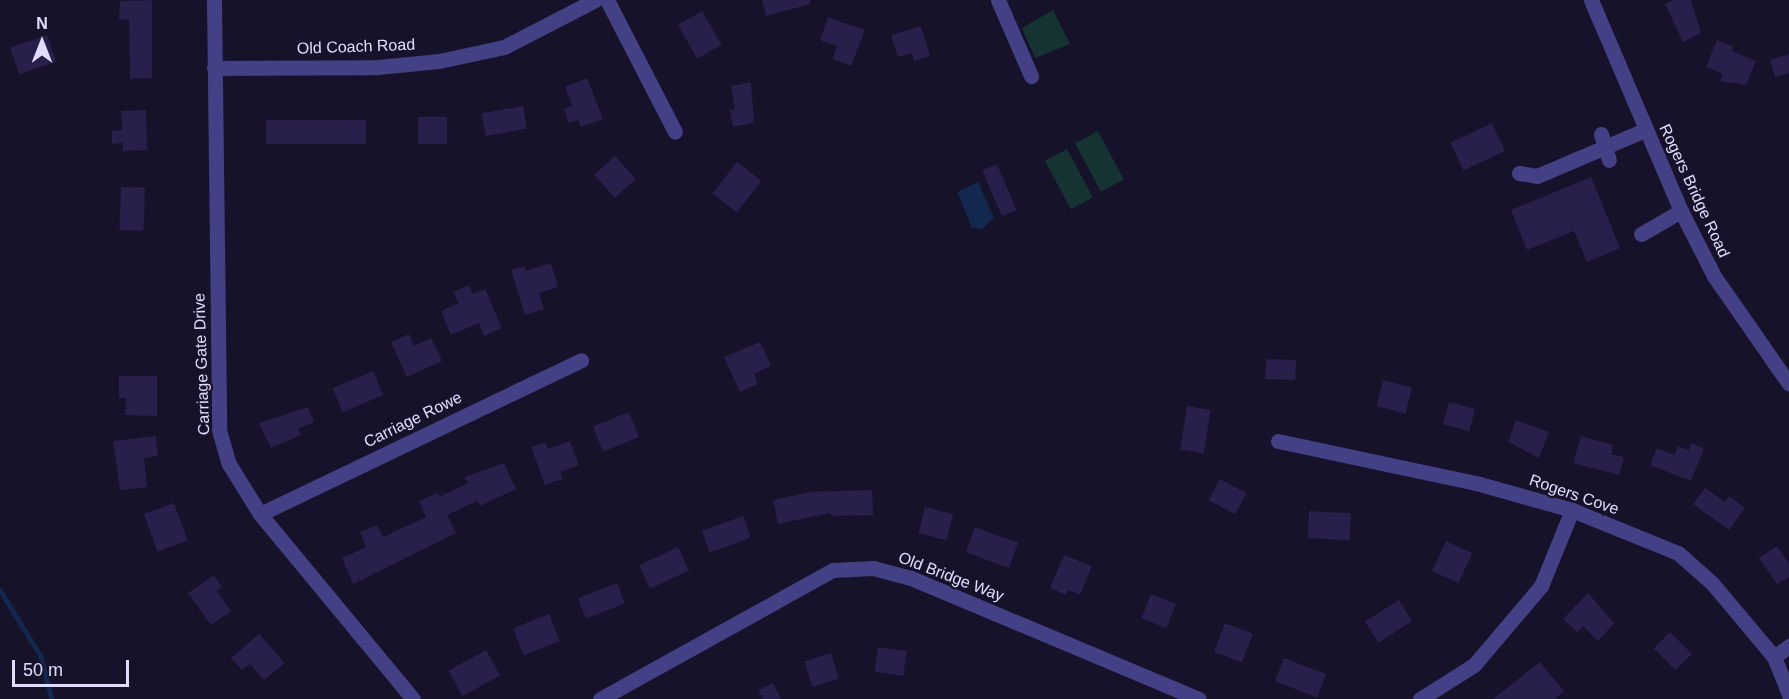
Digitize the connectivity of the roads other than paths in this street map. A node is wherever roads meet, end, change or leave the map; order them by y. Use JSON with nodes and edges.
{"nodes":[{"id":1,"x":214,"y":0,"type":"edge"},
{"id":2,"x":594,"y":0,"type":"edge"},
{"id":3,"x":606,"y":0,"type":"edge"},
{"id":4,"x":998,"y":0,"type":"edge"},
{"id":5,"x":1591,"y":0,"type":"edge"},
{"id":6,"x":214,"y":68,"type":"junction"},
{"id":7,"x":1031,"y":76,"type":"dead end"},
{"id":8,"x":1645,"y":130,"type":"junction"},
{"id":9,"x":675,"y":132,"type":"dead end"},
{"id":10,"x":1519,"y":173,"type":"dead end"},
{"id":11,"x":1681,"y":211,"type":"junction"},
{"id":12,"x":1641,"y":234,"type":"dead end"},
{"id":13,"x":581,"y":360,"type":"dead end"},
{"id":14,"x":1789,"y":384,"type":"edge"},
{"id":15,"x":1278,"y":441,"type":"dead end"},
{"id":16,"x":1572,"y":510,"type":"junction"},
{"id":17,"x":260,"y":514,"type":"junction"},
{"id":18,"x":1789,"y":646,"type":"edge"},
{"id":19,"x":1774,"y":657,"type":"junction"},
{"id":20,"x":1789,"y":694,"type":"edge"},
{"id":21,"x":413,"y":699,"type":"edge"},
{"id":22,"x":600,"y":699,"type":"edge"},
{"id":23,"x":1199,"y":699,"type":"edge"},
{"id":24,"x":1420,"y":699,"type":"edge"}],
"edges":[{"from":1,"to":6,"type":"street","name":"Carriage Gate Drive"},
{"from":2,"to":6,"type":"street","name":"Old Coach Road"},
{"from":3,"to":9,"type":"street"},
{"from":4,"to":7,"type":"street"},
{"from":5,"to":8,"type":"street","name":"Rogers Bridge Road"},
{"from":6,"to":17,"type":"street","name":"Carriage Gate Drive"},
{"from":8,"to":10,"type":"street"},
{"from":8,"to":11,"type":"street","name":"Rogers Bridge Road"},
{"from":11,"to":12,"type":"street"},
{"from":11,"to":14,"type":"street","name":"Rogers Bridge Road"},
{"from":13,"to":17,"type":"street","name":"Carriage Rowe"},
{"from":15,"to":16,"type":"street","name":"Rogers Cove"},
{"from":16,"to":19,"type":"street","name":"Rogers Cove"},
{"from":16,"to":24,"type":"street"},
{"from":17,"to":21,"type":"street","name":"Carriage Gate Drive"},
{"from":18,"to":19,"type":"street"},
{"from":19,"to":20,"type":"street","name":"Rogers Cove"},
{"from":22,"to":23,"type":"street","name":"Old Bridge Way"}]}
